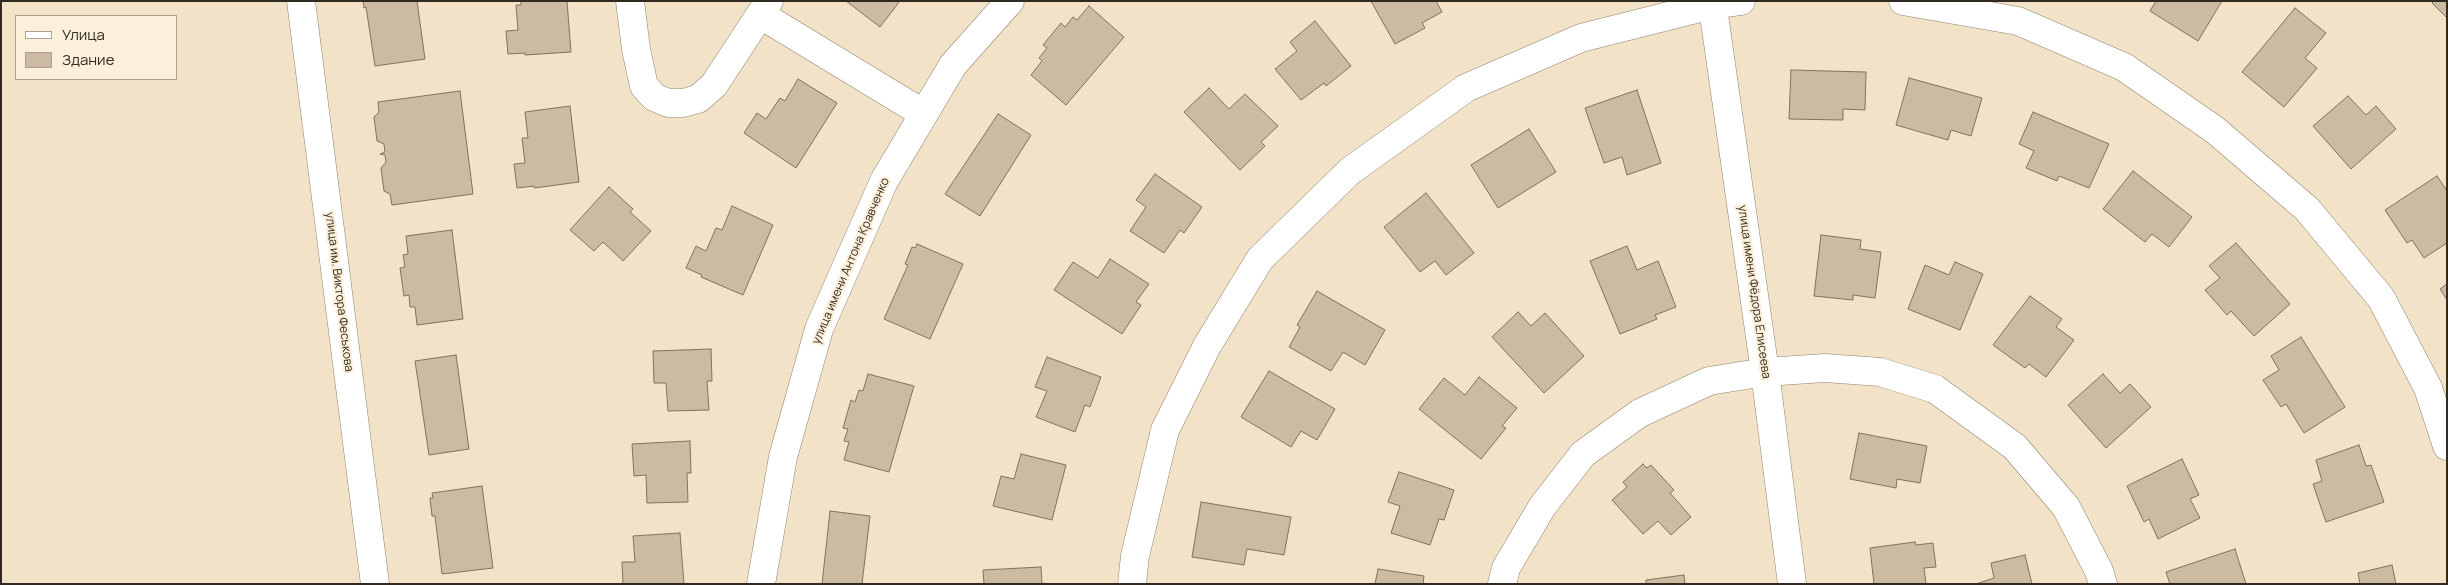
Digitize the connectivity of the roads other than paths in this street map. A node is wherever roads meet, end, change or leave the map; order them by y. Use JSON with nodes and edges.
{"nodes":[{"id":1,"x":301,"y":1,"type":"edge"},
{"id":2,"x":630,"y":1,"type":"edge"},
{"id":3,"x":1010,"y":1,"type":"edge"},
{"id":4,"x":1740,"y":1,"type":"edge"},
{"id":5,"x":1903,"y":1,"type":"edge"},
{"id":6,"x":1712,"y":3,"type":"edge"},
{"id":7,"x":765,"y":8,"type":"edge"},
{"id":8,"x":924,"y":114,"type":"junction"},
{"id":9,"x":1765,"y":372,"type":"junction"},
{"id":10,"x":2447,"y":446,"type":"edge"},
{"id":11,"x":375,"y":584,"type":"edge"},
{"id":12,"x":761,"y":584,"type":"edge"},
{"id":13,"x":1132,"y":584,"type":"edge"},
{"id":14,"x":1502,"y":584,"type":"edge"},
{"id":15,"x":1792,"y":584,"type":"edge"},
{"id":16,"x":2103,"y":584,"type":"edge"}],
"edges":[{"from":1,"to":11,"type":"street","name":"улица им. Виктора Феськова"},
{"from":2,"to":7,"type":"street"},
{"from":3,"to":8,"type":"street","name":"улица имени Антона Кравченко"},
{"from":4,"to":6,"type":"street"},
{"from":5,"to":10,"type":"street"},
{"from":6,"to":9,"type":"street","name":"улица имени Фёдора Елисеева"},
{"from":6,"to":13,"type":"street"},
{"from":7,"to":8,"type":"street"},
{"from":8,"to":12,"type":"street","name":"улица имени Антона Кравченко"},
{"from":9,"to":14,"type":"street"},
{"from":9,"to":15,"type":"street","name":"улица имени Фёдора Елисеева"},
{"from":9,"to":16,"type":"street"}]}
